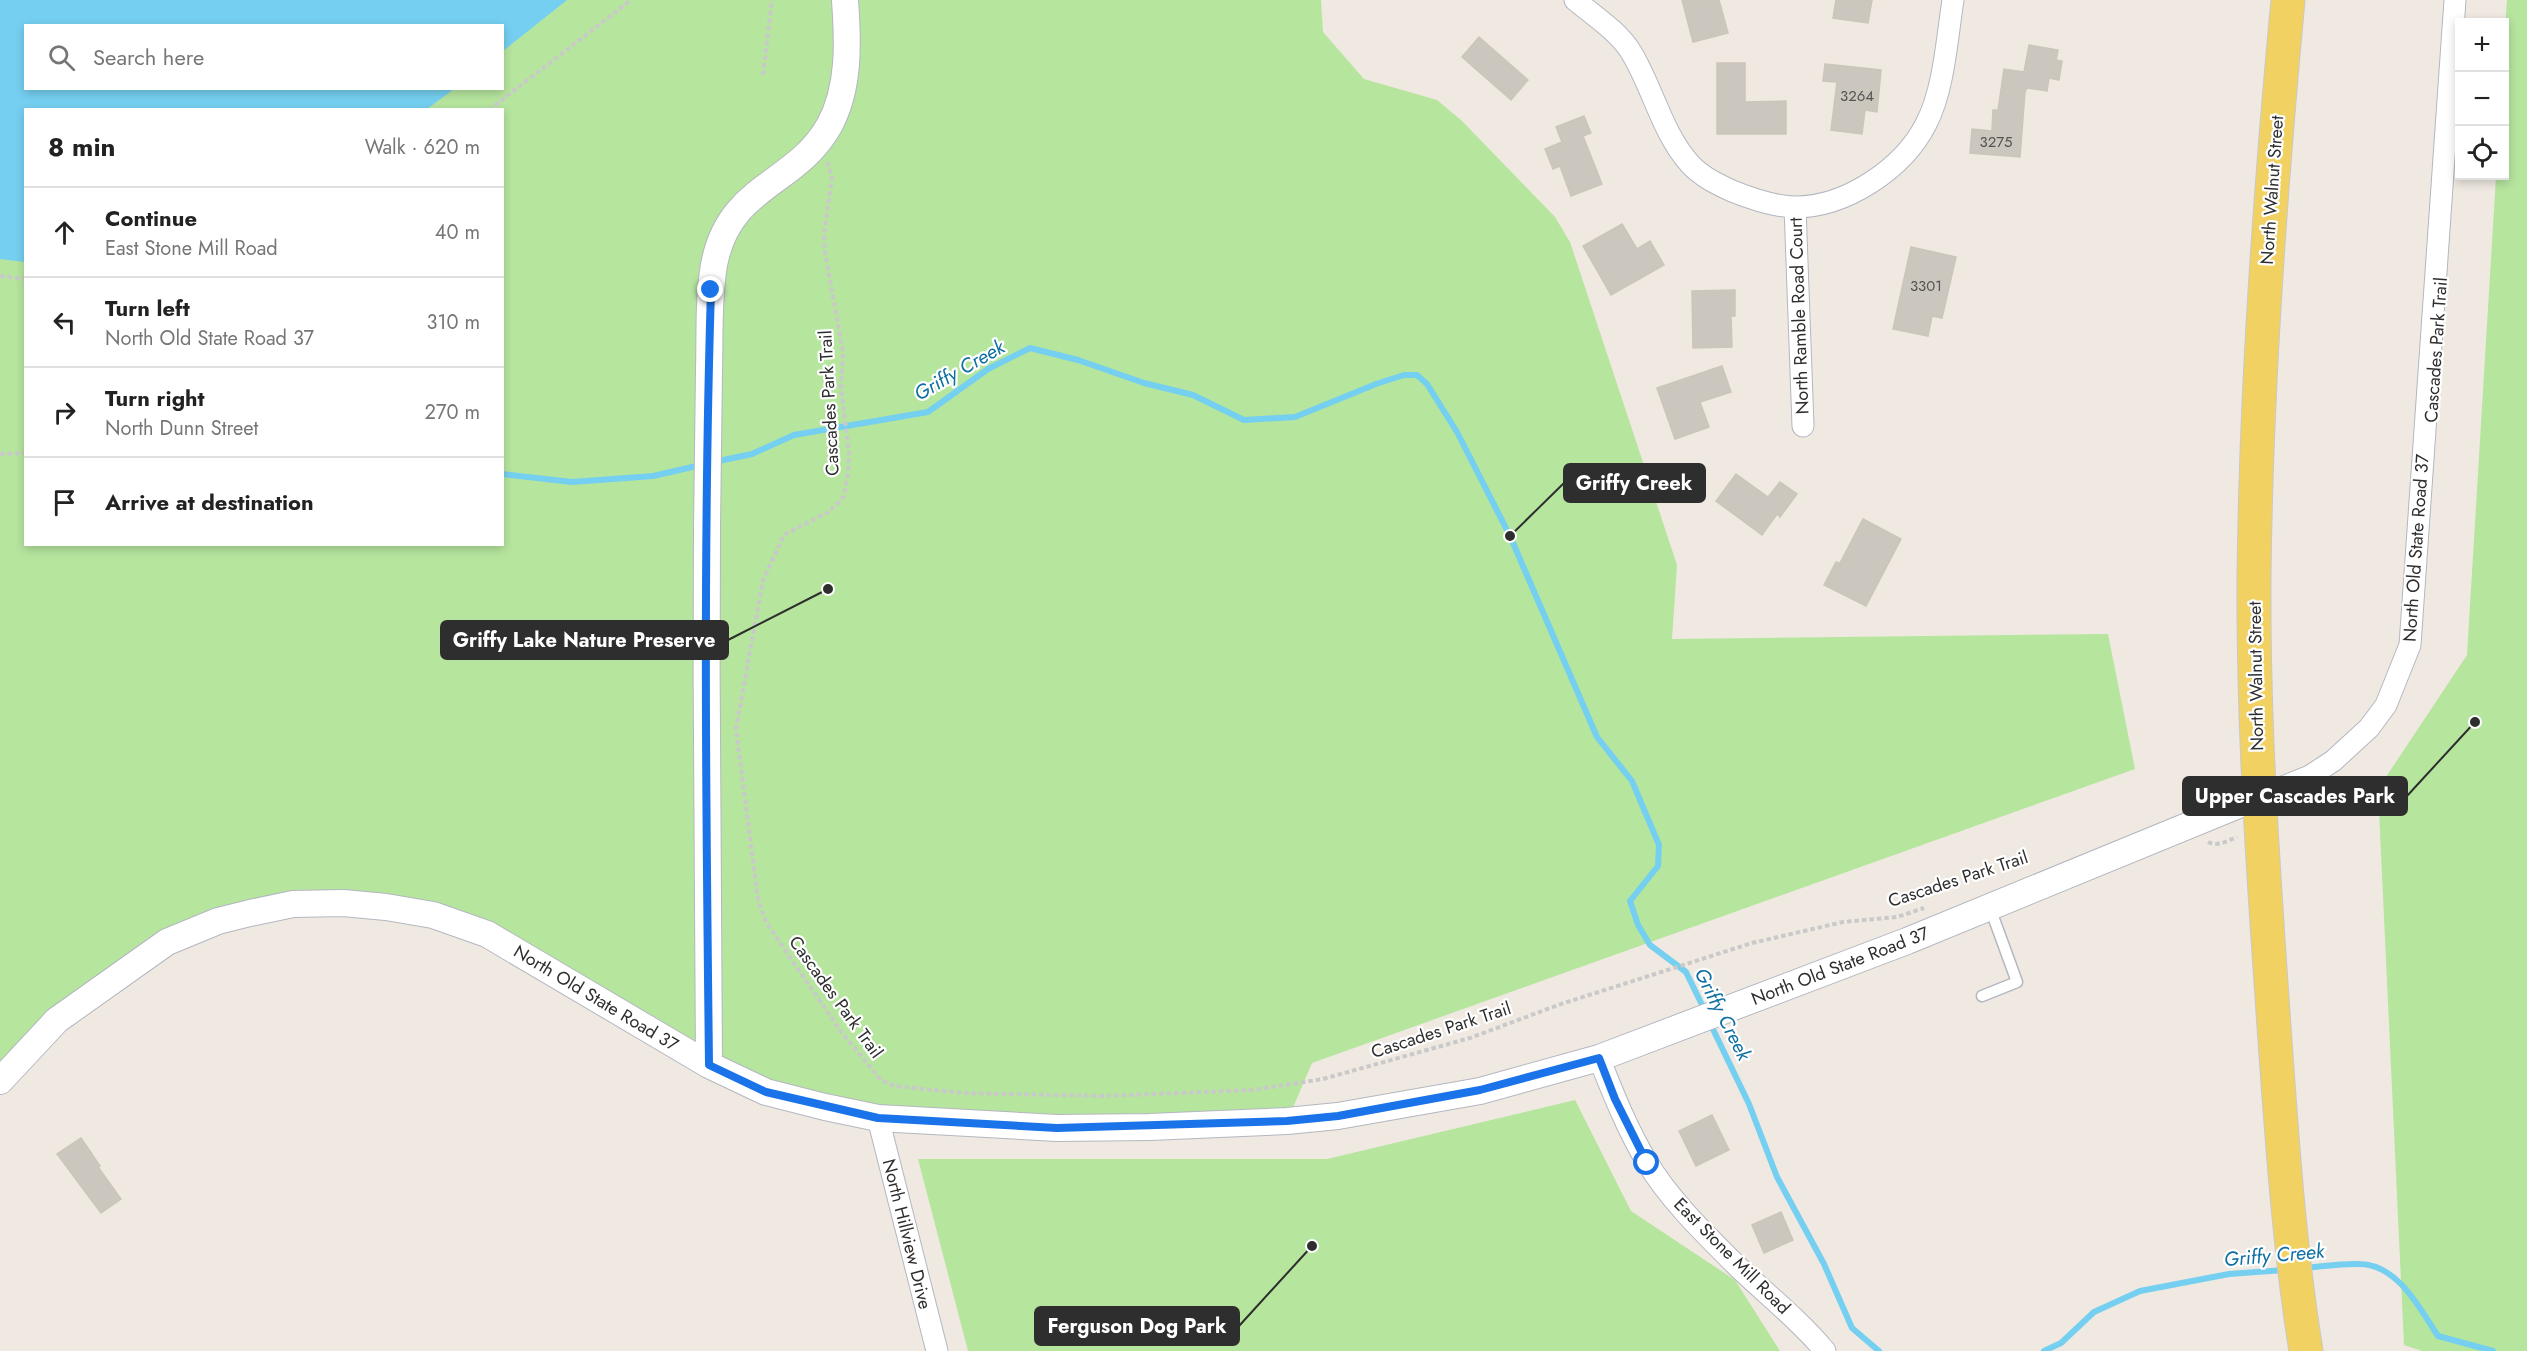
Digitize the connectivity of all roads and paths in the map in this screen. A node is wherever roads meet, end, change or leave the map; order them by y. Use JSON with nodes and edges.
{"nodes":[{"id":1,"x":631,"y":0,"type":"edge"},
{"id":2,"x":772,"y":0,"type":"edge"},
{"id":3,"x":844,"y":0,"type":"edge"},
{"id":4,"x":1575,"y":0,"type":"edge"},
{"id":5,"x":1953,"y":0,"type":"edge"},
{"id":6,"x":2288,"y":0,"type":"edge"},
{"id":7,"x":2454,"y":0,"type":"edge"},
{"id":8,"x":763,"y":75,"type":"dead end"},
{"id":9,"x":492,"y":108,"type":"edge"},
{"id":10,"x":813,"y":146,"type":"junction"},
{"id":11,"x":1795,"y":207,"type":"junction"},
{"id":12,"x":0,"y":276,"type":"edge"},
{"id":13,"x":24,"y":279,"type":"edge"},
{"id":14,"x":1803,"y":426,"type":"dead end"},
{"id":15,"x":24,"y":453,"type":"edge"},
{"id":16,"x":0,"y":454,"type":"edge"},
{"id":17,"x":2315,"y":797,"type":"dead end"},
{"id":18,"x":2259,"y":812,"type":"junction"},
{"id":19,"x":2194,"y":824,"type":"junction"},
{"id":20,"x":1928,"y":907,"type":"dead end"},
{"id":21,"x":1990,"y":908,"type":"junction"},
{"id":22,"x":1982,"y":996,"type":"dead end"},
{"id":23,"x":1599,"y":1058,"type":"junction"},
{"id":24,"x":709,"y":1065,"type":"junction"},
{"id":25,"x":0,"y":1081,"type":"edge"},
{"id":26,"x":878,"y":1118,"type":"junction"},
{"id":27,"x":2305,"y":1344,"type":"edge"},
{"id":28,"x":938,"y":1351,"type":"edge"},
{"id":29,"x":1825,"y":1351,"type":"edge"}],
"edges":[{"from":1,"to":9,"type":"path"},
{"from":2,"to":8,"type":"path"},
{"from":3,"to":10,"type":"street"},
{"from":4,"to":11,"type":"street"},
{"from":5,"to":11,"type":"street"},
{"from":6,"to":18,"type":"main road","name":"North Walnut Street"},
{"from":7,"to":18,"type":"street","name":"North Old State Road 37"},
{"from":10,"to":20,"type":"path","name":"Cascades Park Trail"},
{"from":10,"to":24,"type":"street"},
{"from":11,"to":14,"type":"street","name":"North Ramble Road Court"},
{"from":12,"to":13,"type":"path"},
{"from":15,"to":16,"type":"path"},
{"from":17,"to":18,"type":"path"},
{"from":18,"to":19,"type":"street","name":"North Old State Road 37"},
{"from":18,"to":19,"type":"path"},
{"from":18,"to":27,"type":"main road","name":"North Walnut Street"},
{"from":19,"to":21,"type":"street","name":"North Old State Road 37"},
{"from":21,"to":22,"type":"lane"},
{"from":21,"to":23,"type":"street","name":"North Old State Road 37"},
{"from":23,"to":26,"type":"street","name":"North Old State Road 37"},
{"from":23,"to":29,"type":"street","name":"East Stone Mill Road"},
{"from":24,"to":25,"type":"street","name":"North Old State Road 37"},
{"from":24,"to":26,"type":"street","name":"North Old State Road 37"},
{"from":26,"to":28,"type":"street","name":"North Hillview Drive"}]}
